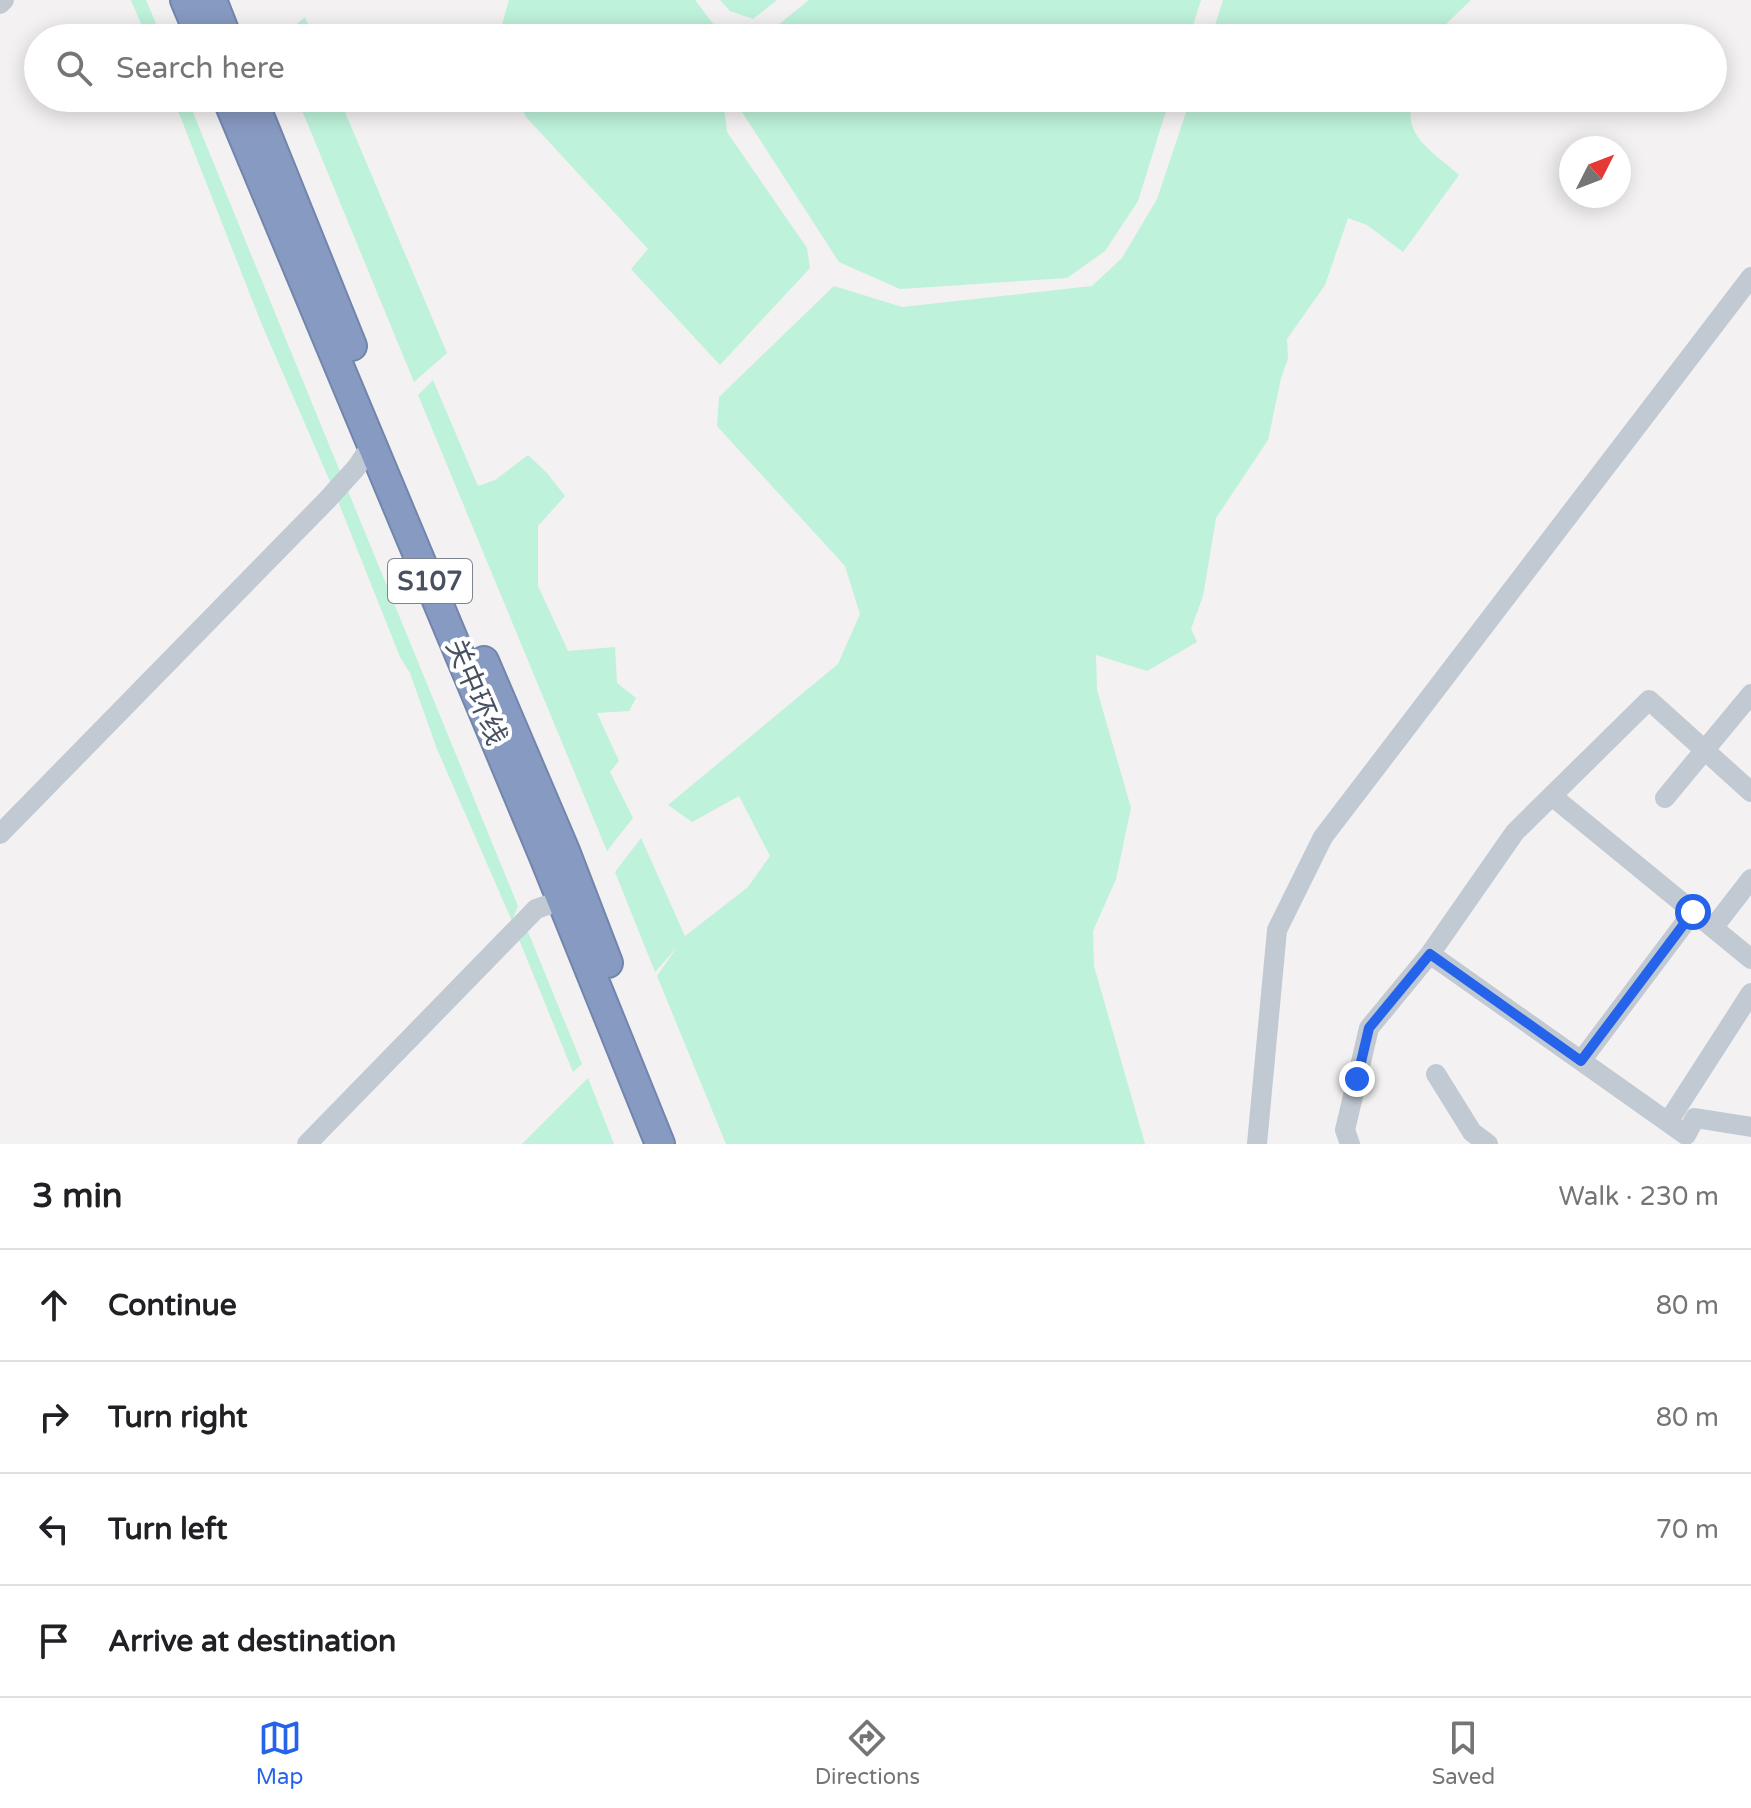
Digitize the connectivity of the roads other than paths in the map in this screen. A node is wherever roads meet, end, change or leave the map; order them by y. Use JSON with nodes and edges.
{"nodes":[{"id":1,"x":4,"y":0,"type":"edge"},
{"id":2,"x":185,"y":0,"type":"edge"},
{"id":3,"x":212,"y":0,"type":"edge"},
{"id":4,"x":0,"y":4,"type":"edge"},
{"id":5,"x":195,"y":24,"type":"edge"},
{"id":6,"x":221,"y":24,"type":"edge"},
{"id":7,"x":233,"y":112,"type":"edge"},
{"id":8,"x":258,"y":112,"type":"edge"},
{"id":9,"x":1751,"y":277,"type":"edge"},
{"id":10,"x":373,"y":443,"type":"junction"},
{"id":11,"x":1751,"y":694,"type":"edge"},
{"id":12,"x":1705,"y":750,"type":"junction"},
{"id":13,"x":1751,"y":792,"type":"edge"},
{"id":14,"x":1552,"y":796,"type":"junction"},
{"id":15,"x":1665,"y":798,"type":"dead end"},
{"id":16,"x":0,"y":834,"type":"edge"},
{"id":17,"x":1751,"y":879,"type":"edge"},
{"id":18,"x":562,"y":900,"type":"junction"},
{"id":19,"x":1693,"y":912,"type":"junction"},
{"id":20,"x":1713,"y":928,"type":"junction"},
{"id":21,"x":1430,"y":954,"type":"junction"},
{"id":22,"x":1751,"y":959,"type":"edge"},
{"id":23,"x":1751,"y":993,"type":"edge"},
{"id":24,"x":1581,"y":1061,"type":"junction"},
{"id":25,"x":638,"y":1064,"type":"junction"},
{"id":26,"x":1436,"y":1074,"type":"dead end"},
{"id":27,"x":1668,"y":1122,"type":"junction"},
{"id":28,"x":1751,"y":1127,"type":"edge"},
{"id":29,"x":307,"y":1144,"type":"edge"},
{"id":30,"x":660,"y":1144,"type":"edge"},
{"id":31,"x":678,"y":1144,"type":"edge"},
{"id":32,"x":1257,"y":1144,"type":"edge"},
{"id":33,"x":1350,"y":1144,"type":"edge"},
{"id":34,"x":1488,"y":1144,"type":"edge"}],
"edges":[{"from":1,"to":4,"type":"street"},
{"from":2,"to":5,"type":"highway"},
{"from":3,"to":6,"type":"highway"},
{"from":7,"to":10,"type":"highway","name":"关中环线","number":"S107"},
{"from":8,"to":25,"type":"highway","name":"关中环线","number":"S107"},
{"from":9,"to":32,"type":"street"},
{"from":10,"to":16,"type":"street"},
{"from":10,"to":18,"type":"highway","name":"关中环线","number":"S107"},
{"from":11,"to":12,"type":"street"},
{"from":12,"to":13,"type":"street"},
{"from":12,"to":14,"type":"street"},
{"from":12,"to":15,"type":"street"},
{"from":14,"to":19,"type":"street"},
{"from":14,"to":21,"type":"street"},
{"from":17,"to":20,"type":"street"},
{"from":18,"to":25,"type":"highway","name":"关中环线","number":"S107"},
{"from":18,"to":29,"type":"street"},
{"from":19,"to":20,"type":"street"},
{"from":19,"to":24,"type":"street"},
{"from":20,"to":22,"type":"street"},
{"from":21,"to":24,"type":"street"},
{"from":21,"to":33,"type":"street"},
{"from":23,"to":27,"type":"street"},
{"from":24,"to":27,"type":"street"},
{"from":25,"to":30,"type":"highway","number":"S107"},
{"from":25,"to":31,"type":"highway","number":"S107"},
{"from":26,"to":34,"type":"street"},
{"from":27,"to":28,"type":"street"}]}
